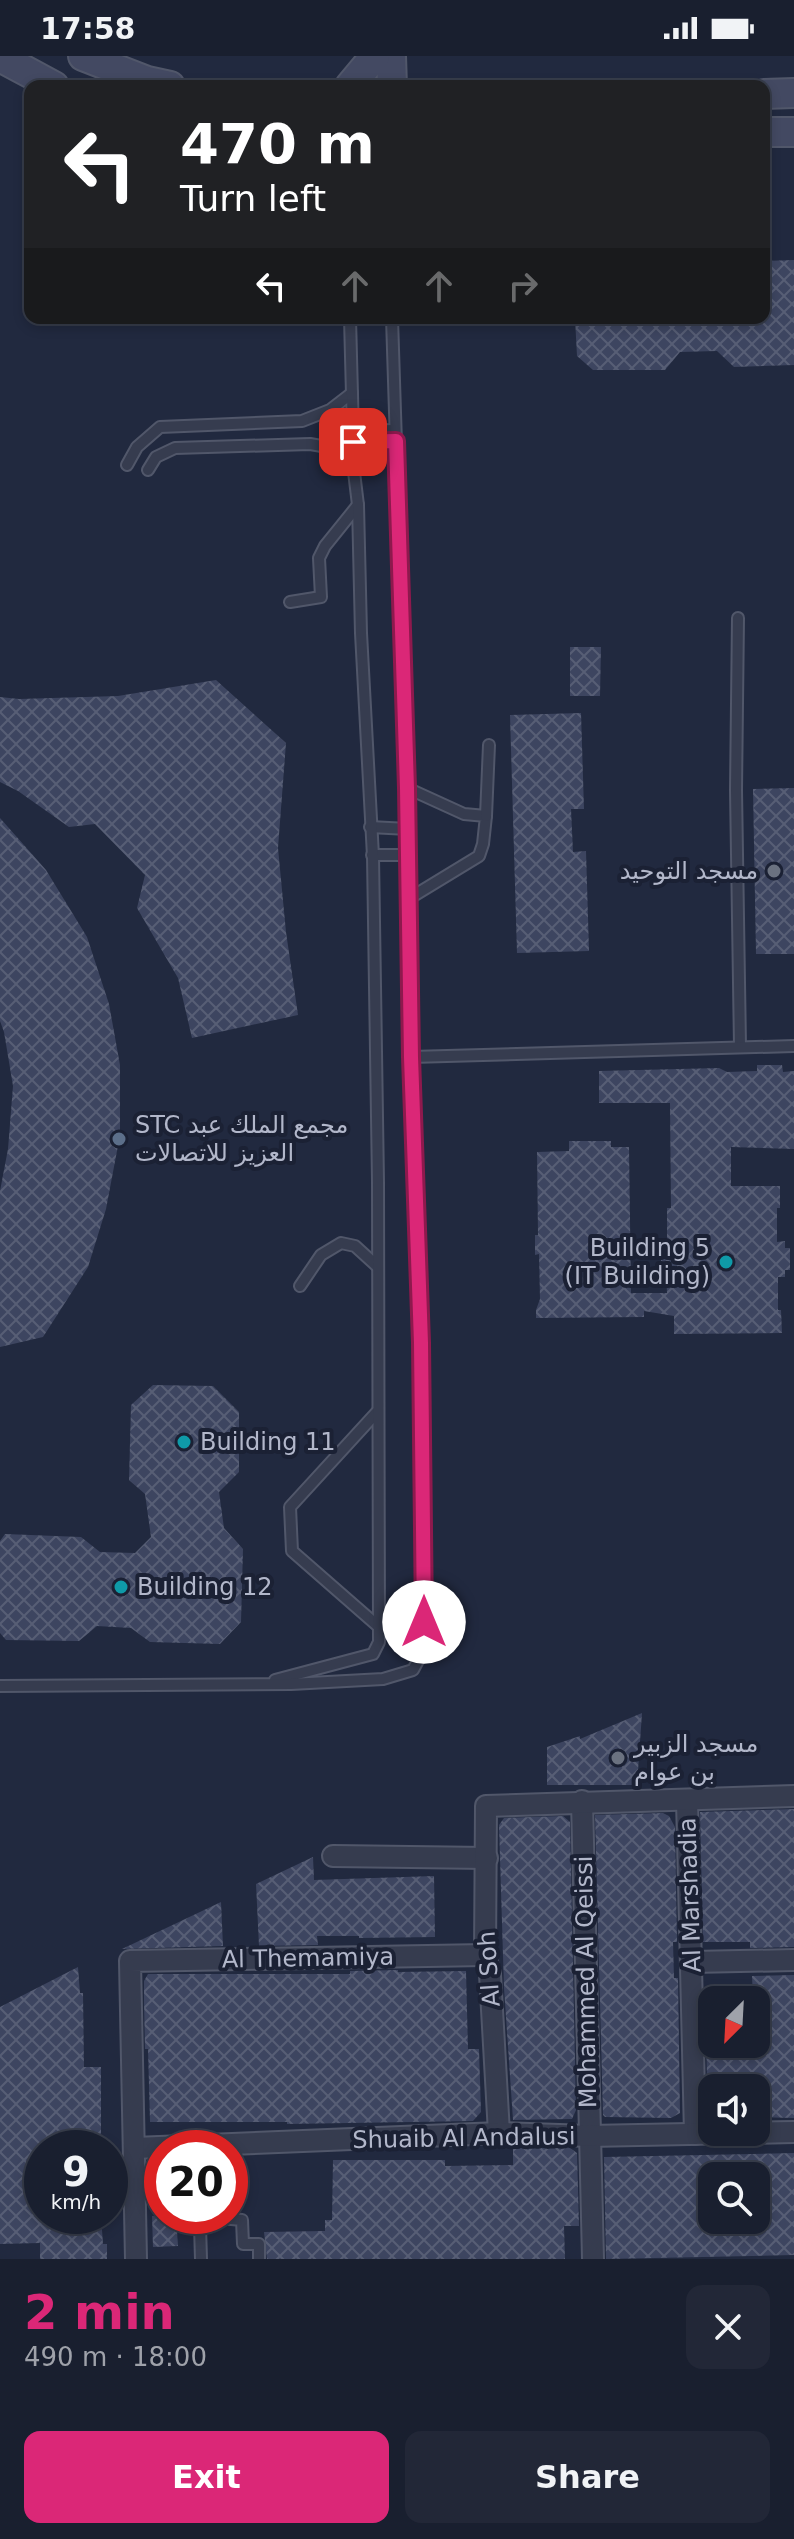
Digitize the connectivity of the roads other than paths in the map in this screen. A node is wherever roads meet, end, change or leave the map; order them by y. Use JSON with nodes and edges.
{"nodes":[{"id":1,"x":83,"y":56,"type":"edge"},
{"id":2,"x":375,"y":56,"type":"edge"},
{"id":3,"x":391,"y":56,"type":"edge"},
{"id":4,"x":0,"y":57,"type":"edge"},
{"id":5,"x":43,"y":80,"type":"edge"},
{"id":6,"x":144,"y":80,"type":"edge"},
{"id":7,"x":355,"y":80,"type":"edge"},
{"id":8,"x":392,"y":80,"type":"edge"},
{"id":9,"x":794,"y":93,"type":"edge"},
{"id":10,"x":770,"y":94,"type":"edge"},
{"id":11,"x":770,"y":132,"type":"edge"},
{"id":12,"x":794,"y":132,"type":"edge"},
{"id":13,"x":350,"y":324,"type":"edge"},
{"id":14,"x":392,"y":324,"type":"edge"},
{"id":15,"x":352,"y":393,"type":"junction"},
{"id":16,"x":396,"y":436,"type":"junction"},
{"id":17,"x":353,"y":437,"type":"junction"},
{"id":18,"x":127,"y":465,"type":"dead end"},
{"id":19,"x":148,"y":470,"type":"dead end"},
{"id":20,"x":354,"y":472,"type":"junction"},
{"id":21,"x":358,"y":505,"type":"junction"},
{"id":22,"x":290,"y":602,"type":"dead end"},
{"id":23,"x":738,"y":618,"type":"dead end"},
{"id":24,"x":489,"y":745,"type":"dead end"},
{"id":25,"x":407,"y":788,"type":"junction"},
{"id":26,"x":486,"y":816,"type":"junction"},
{"id":27,"x":370,"y":827,"type":"junction"},
{"id":28,"x":408,"y":829,"type":"junction"},
{"id":29,"x":372,"y":855,"type":"junction"},
{"id":30,"x":409,"y":855,"type":"junction"},
{"id":31,"x":410,"y":898,"type":"junction"},
{"id":32,"x":740,"y":1046,"type":"junction"},
{"id":33,"x":794,"y":1046,"type":"edge"},
{"id":34,"x":411,"y":1057,"type":"junction"},
{"id":35,"x":378,"y":1267,"type":"junction"},
{"id":36,"x":300,"y":1286,"type":"dead end"},
{"id":37,"x":377,"y":1412,"type":"junction"},
{"id":38,"x":424,"y":1622,"type":"junction"},
{"id":39,"x":379,"y":1623,"type":"junction"},
{"id":40,"x":258,"y":1684,"type":"junction"},
{"id":41,"x":0,"y":1686,"type":"edge"},
{"id":42,"x":794,"y":1796,"type":"edge"},
{"id":43,"x":687,"y":1800,"type":"junction"},
{"id":44,"x":582,"y":1801,"type":"junction"},
{"id":45,"x":333,"y":1856,"type":"dead end"},
{"id":46,"x":487,"y":1858,"type":"junction"},
{"id":47,"x":485,"y":1955,"type":"junction"},
{"id":48,"x":794,"y":1960,"type":"edge"},
{"id":49,"x":692,"y":1962,"type":"junction"},
{"id":50,"x":794,"y":2132,"type":"edge"},
{"id":51,"x":499,"y":2133,"type":"junction"},
{"id":52,"x":695,"y":2134,"type":"junction"},
{"id":53,"x":589,"y":2136,"type":"junction"},
{"id":54,"x":135,"y":2148,"type":"junction"},
{"id":55,"x":136,"y":2259,"type":"edge"},
{"id":56,"x":201,"y":2259,"type":"edge"},
{"id":57,"x":259,"y":2259,"type":"edge"},
{"id":58,"x":593,"y":2259,"type":"edge"}],
"edges":[{"from":1,"to":6,"type":"street"},
{"from":2,"to":7,"type":"street"},
{"from":3,"to":8,"type":"street"},
{"from":4,"to":5,"type":"street"},
{"from":9,"to":10,"type":"street"},
{"from":11,"to":12,"type":"street"},
{"from":13,"to":15,"type":"lane"},
{"from":14,"to":16,"type":"lane"},
{"from":15,"to":17,"type":"lane"},
{"from":15,"to":18,"type":"lane"},
{"from":16,"to":17,"type":"lane"},
{"from":16,"to":25,"type":"lane"},
{"from":17,"to":20,"type":"lane"},
{"from":19,"to":20,"type":"lane"},
{"from":20,"to":21,"type":"lane"},
{"from":21,"to":22,"type":"lane"},
{"from":21,"to":27,"type":"lane"},
{"from":23,"to":32,"type":"lane"},
{"from":24,"to":26,"type":"lane"},
{"from":25,"to":26,"type":"lane"},
{"from":25,"to":28,"type":"lane"},
{"from":26,"to":31,"type":"lane"},
{"from":27,"to":28,"type":"lane"},
{"from":27,"to":29,"type":"lane"},
{"from":28,"to":30,"type":"lane"},
{"from":29,"to":30,"type":"lane"},
{"from":29,"to":35,"type":"lane"},
{"from":30,"to":31,"type":"lane"},
{"from":31,"to":34,"type":"lane"},
{"from":32,"to":33,"type":"lane"},
{"from":32,"to":34,"type":"lane"},
{"from":34,"to":38,"type":"lane"},
{"from":35,"to":36,"type":"lane"},
{"from":35,"to":37,"type":"lane"},
{"from":37,"to":39,"type":"lane"},
{"from":37,"to":39,"type":"lane"},
{"from":38,"to":39,"type":"lane"},
{"from":38,"to":40,"type":"lane"},
{"from":39,"to":40,"type":"lane"},
{"from":40,"to":41,"type":"lane"},
{"from":42,"to":43,"type":"street"},
{"from":43,"to":44,"type":"street"},
{"from":43,"to":49,"type":"street","name":"Al Marshadia"},
{"from":44,"to":46,"type":"street","name":"Al Soh"},
{"from":44,"to":53,"type":"street","name":"Mohammed Al Qeissi"},
{"from":45,"to":46,"type":"street"},
{"from":46,"to":47,"type":"street","name":"Al Soh"},
{"from":47,"to":51,"type":"street","name":"Al Soh"},
{"from":47,"to":54,"type":"street","name":"Al Themamiya"},
{"from":48,"to":49,"type":"street"},
{"from":49,"to":52,"type":"street","name":"Al Marshadia"},
{"from":50,"to":52,"type":"street","name":"Shuaib Al Andalusi"},
{"from":51,"to":53,"type":"street","name":"Shuaib Al Andalusi"},
{"from":51,"to":54,"type":"street","name":"Shuaib Al Andalusi"},
{"from":52,"to":53,"type":"street","name":"Shuaib Al Andalusi"},
{"from":53,"to":58,"type":"street","name":"Mohammed Al Qeissi"},
{"from":54,"to":55,"type":"street"},
{"from":56,"to":57,"type":"lane"}]}
